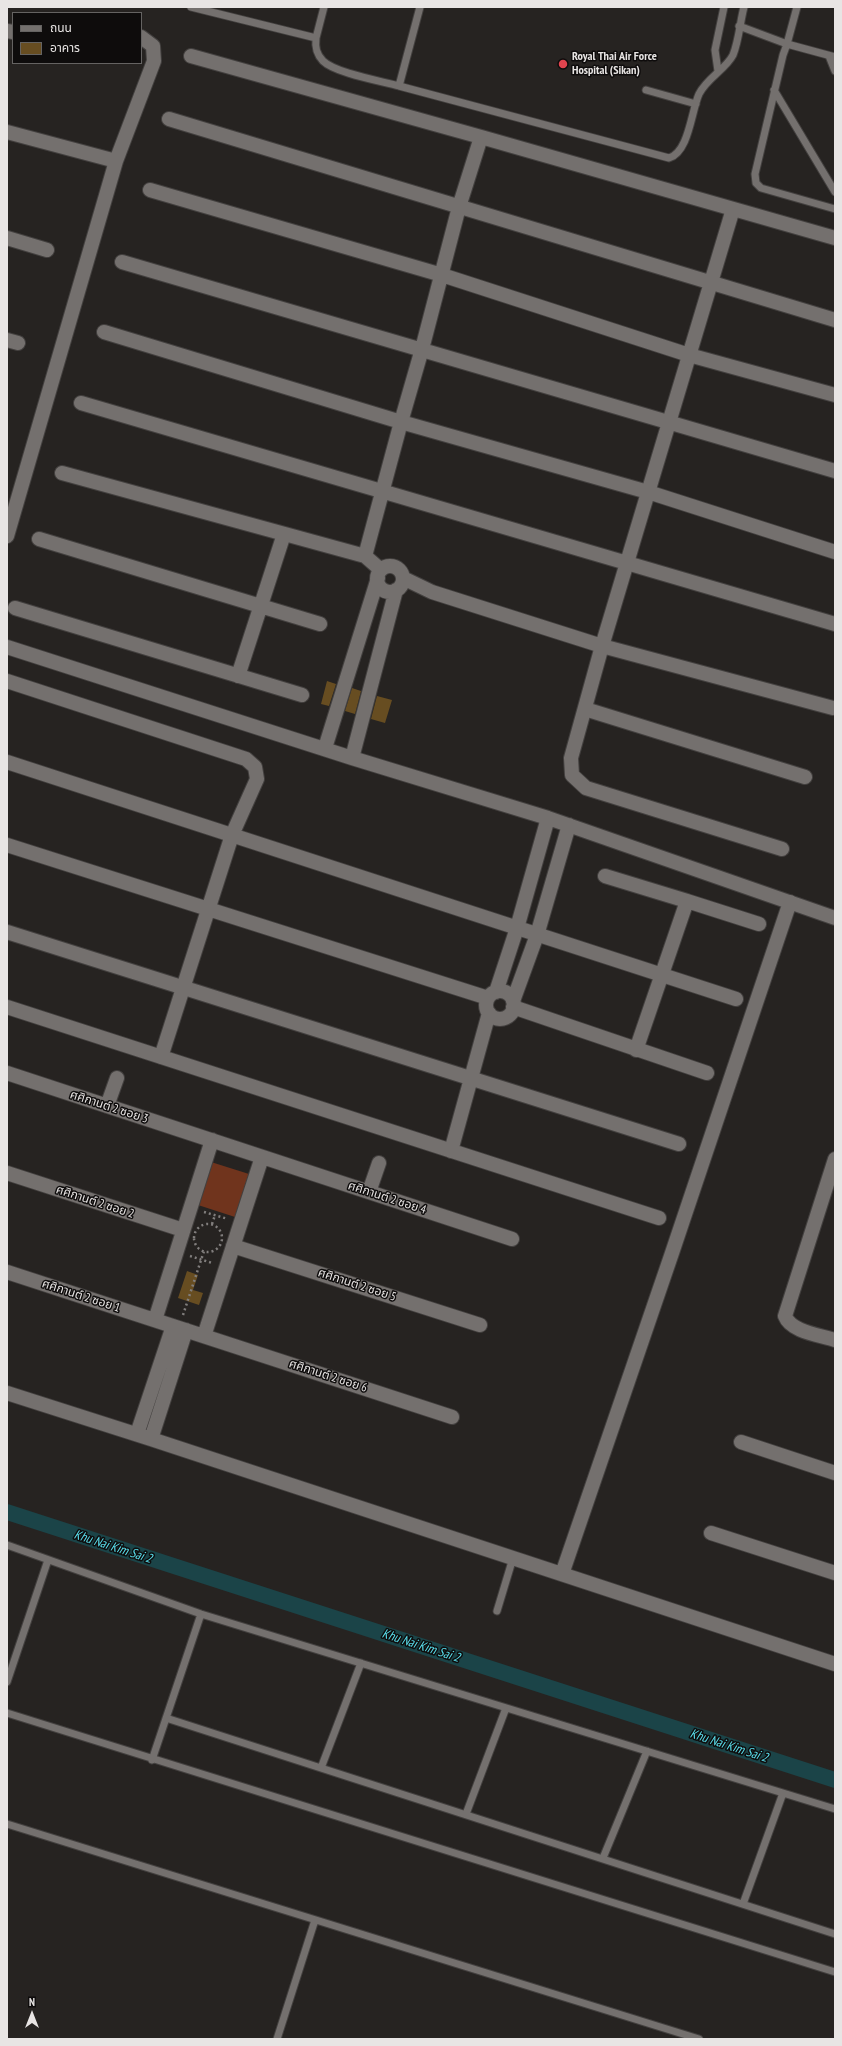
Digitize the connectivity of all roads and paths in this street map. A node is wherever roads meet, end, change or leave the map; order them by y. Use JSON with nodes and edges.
{"nodes":[{"id":1,"x":191,"y":7,"type":"edge"},
{"id":2,"x":324,"y":7,"type":"edge"},
{"id":3,"x":420,"y":7,"type":"edge"},
{"id":4,"x":724,"y":7,"type":"edge"},
{"id":5,"x":744,"y":7,"type":"edge"},
{"id":6,"x":797,"y":7,"type":"edge"},
{"id":7,"x":739,"y":26,"type":"junction"},
{"id":8,"x":142,"y":38,"type":"edge"},
{"id":9,"x":316,"y":38,"type":"junction"},
{"id":10,"x":787,"y":44,"type":"junction"},
{"id":11,"x":191,"y":56,"type":"dead end"},
{"id":12,"x":832,"y":56,"type":"edge"},
{"id":13,"x":718,"y":71,"type":"junction"},
{"id":14,"x":835,"y":71,"type":"edge"},
{"id":15,"x":399,"y":86,"type":"junction"},
{"id":16,"x":646,"y":90,"type":"dead end"},
{"id":17,"x":774,"y":90,"type":"junction"},
{"id":18,"x":696,"y":104,"type":"junction"},
{"id":19,"x":169,"y":119,"type":"dead end"},
{"id":20,"x":7,"y":132,"type":"edge"},
{"id":21,"x":481,"y":137,"type":"junction"},
{"id":22,"x":116,"y":161,"type":"junction"},
{"id":23,"x":150,"y":190,"type":"dead end"},
{"id":24,"x":835,"y":192,"type":"edge"},
{"id":25,"x":459,"y":208,"type":"junction"},
{"id":26,"x":733,"y":209,"type":"junction"},
{"id":27,"x":835,"y":209,"type":"edge"},
{"id":28,"x":7,"y":238,"type":"edge"},
{"id":29,"x":835,"y":238,"type":"edge"},
{"id":30,"x":47,"y":250,"type":"dead end"},
{"id":31,"x":122,"y":262,"type":"dead end"},
{"id":32,"x":442,"y":276,"type":"junction"},
{"id":33,"x":710,"y":283,"type":"junction"},
{"id":34,"x":835,"y":320,"type":"edge"},
{"id":35,"x":104,"y":332,"type":"dead end"},
{"id":36,"x":422,"y":349,"type":"junction"},
{"id":37,"x":689,"y":355,"type":"junction"},
{"id":38,"x":835,"y":395,"type":"edge"},
{"id":39,"x":81,"y":403,"type":"dead end"},
{"id":40,"x":401,"y":422,"type":"junction"},
{"id":41,"x":668,"y":423,"type":"junction"},
{"id":42,"x":835,"y":472,"type":"edge"},
{"id":43,"x":62,"y":473,"type":"dead end"},
{"id":44,"x":383,"y":491,"type":"junction"},
{"id":45,"x":648,"y":492,"type":"junction"},
{"id":46,"x":284,"y":534,"type":"junction"},
{"id":47,"x":7,"y":536,"type":"edge"},
{"id":48,"x":39,"y":539,"type":"dead end"},
{"id":49,"x":835,"y":552,"type":"edge"},
{"id":50,"x":365,"y":556,"type":"junction"},
{"id":51,"x":627,"y":562,"type":"junction"},
{"id":52,"x":379,"y":574,"type":"junction"},
{"id":53,"x":403,"y":578,"type":"junction"},
{"id":54,"x":396,"y":590,"type":"junction"},
{"id":55,"x":260,"y":606,"type":"junction"},
{"id":56,"x":15,"y":608,"type":"dead end"},
{"id":57,"x":320,"y":624,"type":"dead end"},
{"id":58,"x":835,"y":624,"type":"edge"},
{"id":59,"x":602,"y":646,"type":"junction"},
{"id":60,"x":7,"y":648,"type":"edge"},
{"id":61,"x":238,"y":676,"type":"junction"},
{"id":62,"x":7,"y":681,"type":"edge"},
{"id":63,"x":302,"y":695,"type":"dead end"},
{"id":64,"x":834,"y":708,"type":"dead end"},
{"id":65,"x":585,"y":709,"type":"junction"},
{"id":66,"x":325,"y":748,"type":"junction"},
{"id":67,"x":352,"y":758,"type":"junction"},
{"id":68,"x":7,"y":762,"type":"edge"},
{"id":69,"x":804,"y":777,"type":"dead end"},
{"id":70,"x":548,"y":818,"type":"junction"},
{"id":71,"x":569,"y":825,"type":"junction"},
{"id":72,"x":232,"y":835,"type":"junction"},
{"id":73,"x":7,"y":845,"type":"edge"},
{"id":74,"x":782,"y":849,"type":"dead end"},
{"id":75,"x":605,"y":876,"type":"dead end"},
{"id":76,"x":687,"y":901,"type":"junction"},
{"id":77,"x":790,"y":902,"type":"junction"},
{"id":78,"x":207,"y":909,"type":"junction"},
{"id":79,"x":835,"y":918,"type":"edge"},
{"id":80,"x":758,"y":924,"type":"dead end"},
{"id":81,"x":517,"y":928,"type":"junction"},
{"id":82,"x":7,"y":932,"type":"edge"},
{"id":83,"x":537,"y":935,"type":"junction"},
{"id":84,"x":661,"y":974,"type":"junction"},
{"id":85,"x":185,"y":988,"type":"junction"},
{"id":86,"x":492,"y":995,"type":"junction"},
{"id":87,"x":736,"y":999,"type":"dead end"},
{"id":88,"x":513,"y":1004,"type":"junction"},
{"id":89,"x":7,"y":1007,"type":"edge"},
{"id":90,"x":489,"y":1013,"type":"junction"},
{"id":91,"x":636,"y":1050,"type":"junction"},
{"id":92,"x":161,"y":1057,"type":"junction"},
{"id":93,"x":7,"y":1073,"type":"edge"},
{"id":94,"x":707,"y":1073,"type":"dead end"},
{"id":95,"x":117,"y":1078,"type":"dead end"},
{"id":96,"x":471,"y":1078,"type":"junction"},
{"id":97,"x":107,"y":1106,"type":"junction"},
{"id":98,"x":212,"y":1140,"type":"junction"},
{"id":99,"x":678,"y":1144,"type":"dead end"},
{"id":100,"x":451,"y":1151,"type":"junction"},
{"id":101,"x":262,"y":1157,"type":"junction"},
{"id":102,"x":835,"y":1159,"type":"edge"},
{"id":103,"x":379,"y":1163,"type":"dead end"},
{"id":104,"x":7,"y":1173,"type":"edge"},
{"id":105,"x":369,"y":1192,"type":"junction"},
{"id":106,"x":190,"y":1207,"type":"junction"},
{"id":107,"x":215,"y":1215,"type":"junction"},
{"id":108,"x":659,"y":1218,"type":"dead end"},
{"id":109,"x":240,"y":1223,"type":"junction"},
{"id":110,"x":212,"y":1224,"type":"junction"},
{"id":111,"x":183,"y":1230,"type":"junction"},
{"id":112,"x":512,"y":1238,"type":"dead end"},
{"id":113,"x":233,"y":1246,"type":"junction"},
{"id":114,"x":204,"y":1251,"type":"junction"},
{"id":115,"x":176,"y":1252,"type":"junction"},
{"id":116,"x":201,"y":1260,"type":"junction"},
{"id":117,"x":226,"y":1268,"type":"junction"},
{"id":118,"x":7,"y":1272,"type":"edge"},
{"id":119,"x":155,"y":1320,"type":"junction"},
{"id":120,"x":480,"y":1325,"type":"dead end"},
{"id":121,"x":179,"y":1328,"type":"junction"},
{"id":122,"x":204,"y":1336,"type":"junction"},
{"id":123,"x":835,"y":1340,"type":"edge"},
{"id":124,"x":7,"y":1393,"type":"edge"},
{"id":125,"x":452,"y":1417,"type":"dead end"},
{"id":126,"x":137,"y":1434,"type":"junction"},
{"id":127,"x":151,"y":1439,"type":"junction"},
{"id":128,"x":741,"y":1442,"type":"dead end"},
{"id":129,"x":835,"y":1473,"type":"edge"},
{"id":130,"x":711,"y":1533,"type":"dead end"},
{"id":131,"x":7,"y":1545,"type":"edge"},
{"id":132,"x":514,"y":1558,"type":"junction"},
{"id":133,"x":48,"y":1560,"type":"junction"},
{"id":134,"x":835,"y":1573,"type":"edge"},
{"id":135,"x":562,"y":1574,"type":"junction"},
{"id":136,"x":497,"y":1611,"type":"dead end"},
{"id":137,"x":201,"y":1614,"type":"junction"},
{"id":138,"x":360,"y":1663,"type":"junction"},
{"id":139,"x":835,"y":1664,"type":"edge"},
{"id":140,"x":8,"y":1677,"type":"edge"},
{"id":141,"x":506,"y":1708,"type":"junction"},
{"id":142,"x":7,"y":1714,"type":"edge"},
{"id":143,"x":166,"y":1718,"type":"junction"},
{"id":144,"x":647,"y":1751,"type":"junction"},
{"id":145,"x":152,"y":1760,"type":"junction"},
{"id":146,"x":321,"y":1768,"type":"junction"},
{"id":147,"x":783,"y":1793,"type":"junction"},
{"id":148,"x":835,"y":1809,"type":"edge"},
{"id":149,"x":466,"y":1814,"type":"junction"},
{"id":150,"x":7,"y":1824,"type":"edge"},
{"id":151,"x":603,"y":1858,"type":"junction"},
{"id":152,"x":743,"y":1904,"type":"junction"},
{"id":153,"x":315,"y":1920,"type":"junction"},
{"id":154,"x":835,"y":1934,"type":"edge"},
{"id":155,"x":835,"y":1972,"type":"edge"},
{"id":156,"x":277,"y":2039,"type":"edge"},
{"id":157,"x":699,"y":2039,"type":"edge"}],
"edges":[{"from":1,"to":9,"type":"lane"},
{"from":2,"to":9,"type":"lane"},
{"from":3,"to":15,"type":"lane"},
{"from":4,"to":13,"type":"lane"},
{"from":5,"to":7,"type":"lane"},
{"from":6,"to":10,"type":"lane"},
{"from":7,"to":10,"type":"lane"},
{"from":7,"to":13,"type":"lane"},
{"from":8,"to":22,"type":"street"},
{"from":9,"to":15,"type":"lane"},
{"from":10,"to":12,"type":"lane"},
{"from":10,"to":17,"type":"lane"},
{"from":11,"to":21,"type":"street"},
{"from":12,"to":14,"type":"lane"},
{"from":13,"to":18,"type":"lane"},
{"from":15,"to":18,"type":"lane"},
{"from":16,"to":18,"type":"lane"},
{"from":17,"to":24,"type":"lane"},
{"from":17,"to":27,"type":"lane"},
{"from":19,"to":25,"type":"street"},
{"from":20,"to":22,"type":"street"},
{"from":21,"to":25,"type":"street"},
{"from":21,"to":26,"type":"street"},
{"from":22,"to":47,"type":"street"},
{"from":23,"to":32,"type":"street"},
{"from":25,"to":32,"type":"street"},
{"from":25,"to":33,"type":"street"},
{"from":26,"to":29,"type":"street"},
{"from":26,"to":33,"type":"street"},
{"from":28,"to":30,"type":"street"},
{"from":31,"to":36,"type":"street"},
{"from":32,"to":36,"type":"street"},
{"from":32,"to":37,"type":"street"},
{"from":33,"to":34,"type":"street"},
{"from":33,"to":37,"type":"street"},
{"from":35,"to":40,"type":"street"},
{"from":36,"to":40,"type":"street"},
{"from":36,"to":41,"type":"street"},
{"from":37,"to":38,"type":"street"},
{"from":37,"to":41,"type":"street"},
{"from":39,"to":44,"type":"street"},
{"from":40,"to":44,"type":"street"},
{"from":40,"to":45,"type":"street"},
{"from":41,"to":42,"type":"street"},
{"from":41,"to":45,"type":"street"},
{"from":43,"to":46,"type":"street"},
{"from":44,"to":50,"type":"street"},
{"from":44,"to":51,"type":"street"},
{"from":45,"to":49,"type":"street"},
{"from":45,"to":51,"type":"street"},
{"from":46,"to":50,"type":"street"},
{"from":46,"to":55,"type":"street"},
{"from":48,"to":55,"type":"street"},
{"from":50,"to":52,"type":"street"},
{"from":51,"to":58,"type":"street"},
{"from":51,"to":59,"type":"street"},
{"from":52,"to":53,"type":"street"},
{"from":52,"to":54,"type":"street"},
{"from":52,"to":66,"type":"street"},
{"from":53,"to":54,"type":"street"},
{"from":53,"to":59,"type":"street"},
{"from":54,"to":67,"type":"street"},
{"from":55,"to":57,"type":"street"},
{"from":55,"to":61,"type":"street"},
{"from":56,"to":61,"type":"street"},
{"from":59,"to":64,"type":"street"},
{"from":59,"to":65,"type":"street"},
{"from":60,"to":66,"type":"street"},
{"from":61,"to":63,"type":"street"},
{"from":62,"to":72,"type":"street"},
{"from":65,"to":69,"type":"street"},
{"from":65,"to":74,"type":"street"},
{"from":66,"to":67,"type":"street"},
{"from":67,"to":70,"type":"street"},
{"from":68,"to":72,"type":"street"},
{"from":70,"to":71,"type":"street"},
{"from":70,"to":81,"type":"street"},
{"from":71,"to":77,"type":"street"},
{"from":71,"to":83,"type":"street"},
{"from":72,"to":78,"type":"street"},
{"from":72,"to":81,"type":"street"},
{"from":73,"to":78,"type":"street"},
{"from":75,"to":76,"type":"street"},
{"from":76,"to":80,"type":"street"},
{"from":76,"to":84,"type":"street"},
{"from":77,"to":79,"type":"street"},
{"from":77,"to":135,"type":"street"},
{"from":78,"to":85,"type":"street"},
{"from":78,"to":86,"type":"street"},
{"from":81,"to":83,"type":"street"},
{"from":81,"to":86,"type":"street"},
{"from":82,"to":85,"type":"street"},
{"from":83,"to":84,"type":"street"},
{"from":83,"to":88,"type":"street"},
{"from":84,"to":87,"type":"street"},
{"from":84,"to":91,"type":"street"},
{"from":85,"to":92,"type":"street"},
{"from":85,"to":96,"type":"street"},
{"from":86,"to":88,"type":"street"},
{"from":86,"to":90,"type":"street"},
{"from":88,"to":90,"type":"street"},
{"from":88,"to":91,"type":"street"},
{"from":89,"to":92,"type":"street"},
{"from":90,"to":96,"type":"street"},
{"from":91,"to":94,"type":"street"},
{"from":92,"to":100,"type":"street"},
{"from":93,"to":97,"type":"street","name":"ศศิกานต์ 2 ซอย 3"},
{"from":95,"to":97,"type":"street"},
{"from":96,"to":99,"type":"street"},
{"from":96,"to":100,"type":"street"},
{"from":97,"to":98,"type":"street","name":"ศศิกานต์ 2 ซอย 3"},
{"from":98,"to":101,"type":"street","name":"ศศิกานต์ 2 ซอย 3"},
{"from":98,"to":106,"type":"street"},
{"from":100,"to":108,"type":"street"},
{"from":101,"to":105,"type":"street","name":"ศศิกานต์ 2 ซอย 4"},
{"from":101,"to":109,"type":"street"},
{"from":102,"to":123,"type":"street"},
{"from":103,"to":105,"type":"street"},
{"from":104,"to":111,"type":"street","name":"ศศิกานต์ 2 ซอย 2"},
{"from":105,"to":112,"type":"street","name":"ศศิกานต์ 2 ซอย 4"},
{"from":106,"to":107,"type":"path"},
{"from":106,"to":111,"type":"street"},
{"from":107,"to":109,"type":"path"},
{"from":107,"to":110,"type":"path"},
{"from":109,"to":113,"type":"street"},
{"from":110,"to":114,"type":"path"},
{"from":110,"to":114,"type":"path"},
{"from":111,"to":115,"type":"street"},
{"from":113,"to":117,"type":"street"},
{"from":113,"to":120,"type":"street","name":"ศศิกานต์ 2 ซอย 5"},
{"from":114,"to":116,"type":"path"},
{"from":115,"to":116,"type":"path"},
{"from":115,"to":119,"type":"street"},
{"from":116,"to":117,"type":"path"},
{"from":116,"to":121,"type":"path"},
{"from":117,"to":122,"type":"street"},
{"from":118,"to":119,"type":"street","name":"ศศิกานต์ 2 ซอย 1"},
{"from":119,"to":121,"type":"street","name":"ศศิกานต์ 2 ซอย 1"},
{"from":121,"to":122,"type":"street","name":"ศศิกานต์ 2 ซอย 6"},
{"from":121,"to":126,"type":"street"},
{"from":121,"to":127,"type":"street"},
{"from":122,"to":125,"type":"street","name":"ศศิกานต์ 2 ซอย 6"},
{"from":124,"to":126,"type":"street"},
{"from":126,"to":127,"type":"street"},
{"from":127,"to":132,"type":"street"},
{"from":128,"to":129,"type":"street"},
{"from":130,"to":134,"type":"street"},
{"from":131,"to":133,"type":"lane"},
{"from":132,"to":135,"type":"street"},
{"from":132,"to":136,"type":"lane"},
{"from":133,"to":137,"type":"lane"},
{"from":133,"to":140,"type":"lane"},
{"from":135,"to":139,"type":"street"},
{"from":137,"to":138,"type":"lane"},
{"from":137,"to":143,"type":"lane"},
{"from":138,"to":141,"type":"lane"},
{"from":138,"to":146,"type":"lane"},
{"from":141,"to":144,"type":"lane"},
{"from":141,"to":149,"type":"lane"},
{"from":142,"to":145,"type":"lane"},
{"from":143,"to":145,"type":"lane"},
{"from":143,"to":146,"type":"lane"},
{"from":144,"to":147,"type":"lane"},
{"from":144,"to":151,"type":"lane"},
{"from":145,"to":155,"type":"lane"},
{"from":146,"to":149,"type":"lane"},
{"from":147,"to":148,"type":"lane"},
{"from":147,"to":152,"type":"lane"},
{"from":149,"to":151,"type":"lane"},
{"from":150,"to":153,"type":"lane"},
{"from":151,"to":152,"type":"lane"},
{"from":152,"to":154,"type":"lane"},
{"from":153,"to":156,"type":"lane"},
{"from":153,"to":157,"type":"lane"}]}
